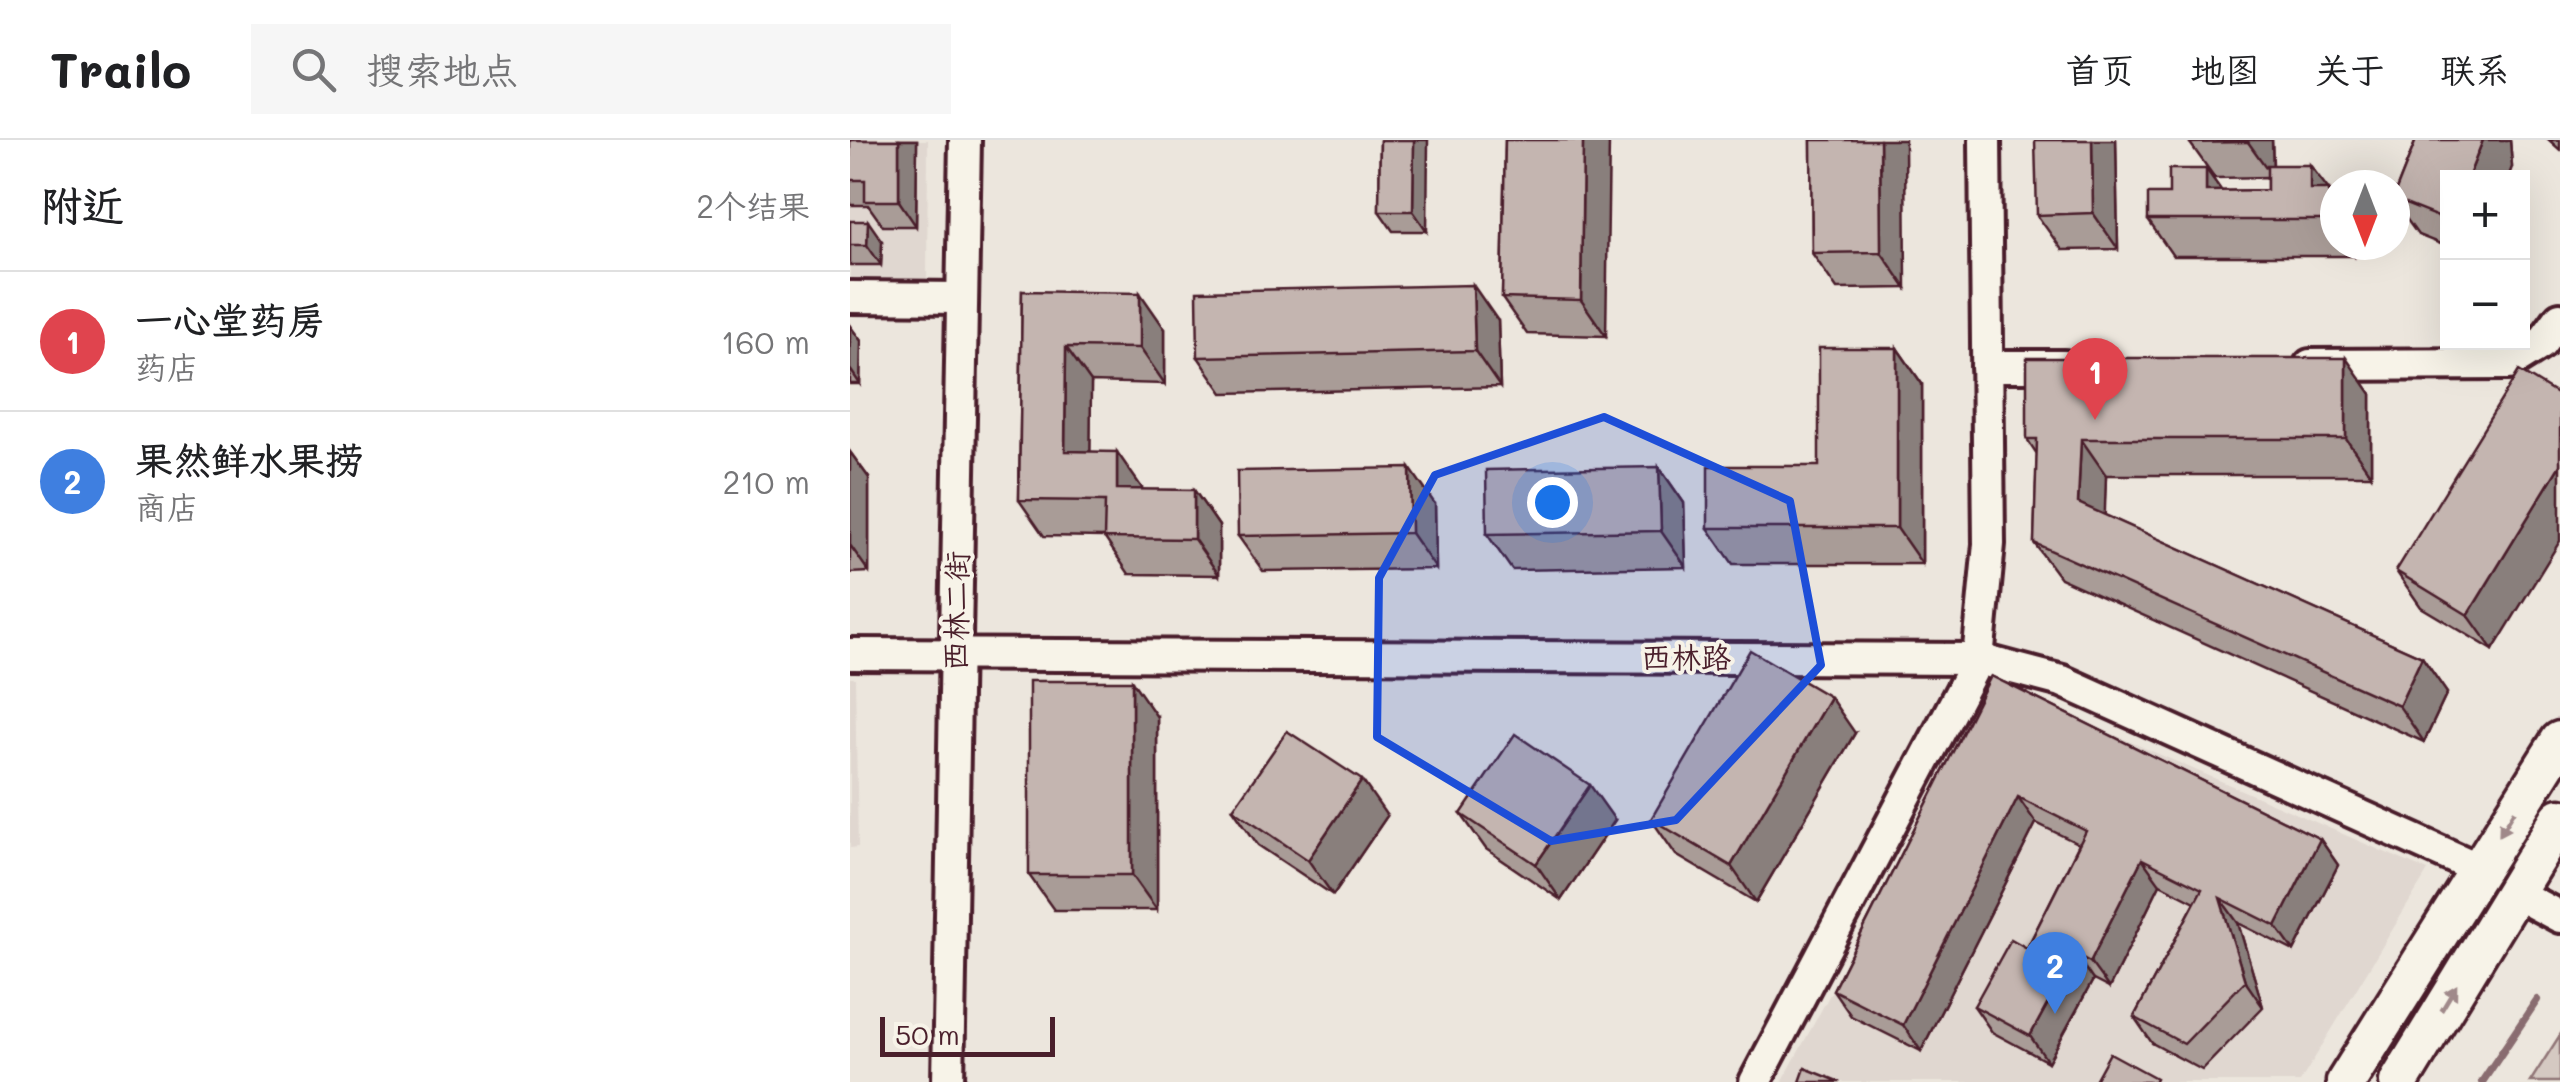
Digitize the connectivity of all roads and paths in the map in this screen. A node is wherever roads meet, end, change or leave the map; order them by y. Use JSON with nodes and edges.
{"nodes":[{"id":1,"x":965,"y":140,"type":"edge"},
{"id":2,"x":1985,"y":140,"type":"edge"},
{"id":3,"x":850,"y":297,"type":"edge"},
{"id":4,"x":962,"y":298,"type":"junction"},
{"id":5,"x":2560,"y":318,"type":"edge"},
{"id":6,"x":2277,"y":365,"type":"edge"},
{"id":7,"x":1988,"y":366,"type":"junction"},
{"id":8,"x":2084,"y":366,"type":"edge"},
{"id":9,"x":850,"y":654,"type":"edge"},
{"id":10,"x":956,"y":655,"type":"junction"},
{"id":11,"x":1978,"y":660,"type":"junction"},
{"id":12,"x":2560,"y":741,"type":"edge"},
{"id":13,"x":2560,"y":818,"type":"edge"},
{"id":14,"x":2479,"y":869,"type":"junction"},
{"id":15,"x":2513,"y":892,"type":"junction"},
{"id":16,"x":2560,"y":916,"type":"edge"},
{"id":17,"x":948,"y":1082,"type":"edge"},
{"id":18,"x":1754,"y":1082,"type":"edge"},
{"id":19,"x":2346,"y":1082,"type":"edge"},
{"id":20,"x":2399,"y":1082,"type":"edge"}],
"edges":[{"from":1,"to":4,"type":"street","name":"西林二街"},
{"from":2,"to":7,"type":"street"},
{"from":3,"to":4,"type":"street"},
{"from":4,"to":10,"type":"street","name":"西林二街"},
{"from":5,"to":6,"type":"street"},
{"from":7,"to":8,"type":"street"},
{"from":7,"to":11,"type":"street"},
{"from":9,"to":10,"type":"street","name":"西林路"},
{"from":10,"to":11,"type":"street","name":"西林路"},
{"from":10,"to":17,"type":"street","name":"西林二街"},
{"from":11,"to":14,"type":"street","name":"西林路"},
{"from":11,"to":18,"type":"street"},
{"from":12,"to":14,"type":"main road","one_way":true},
{"from":13,"to":15,"type":"main road"},
{"from":14,"to":19,"type":"main road"},
{"from":15,"to":16,"type":"street"},
{"from":20,"to":15,"type":"main road","one_way":true}]}
